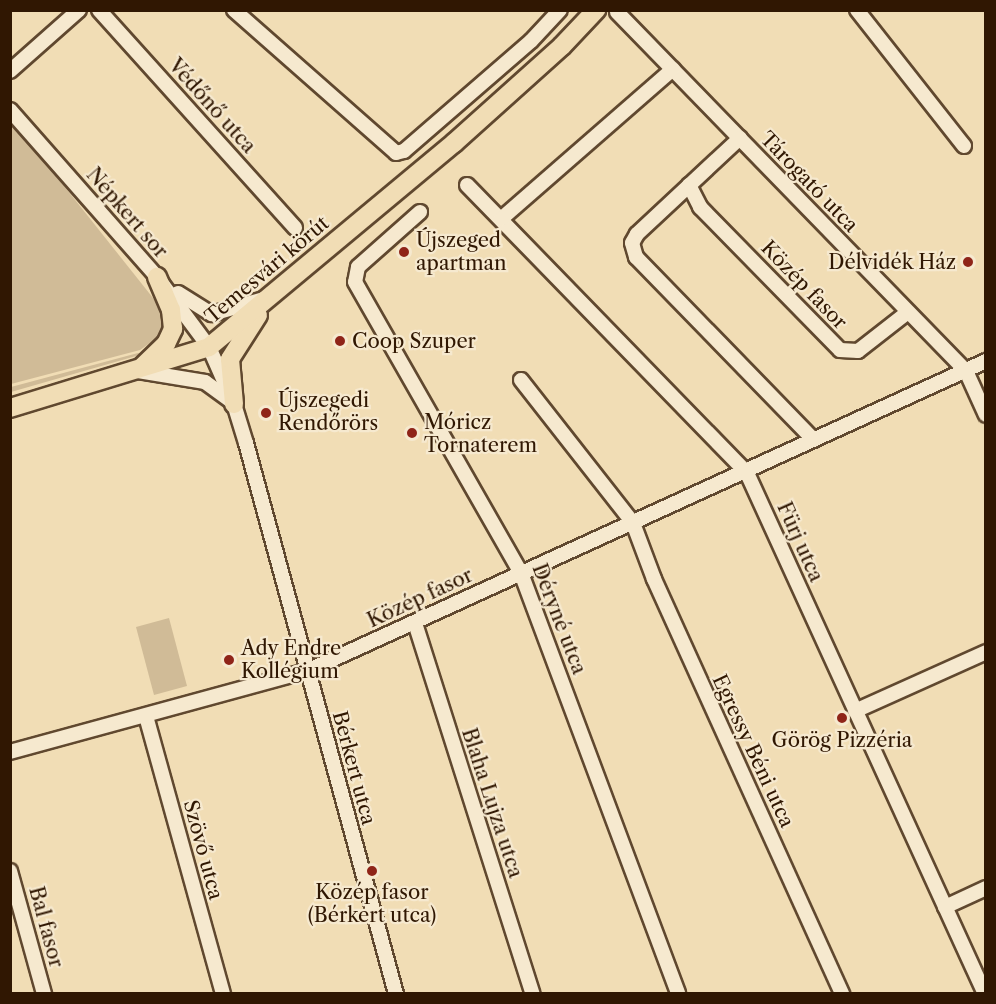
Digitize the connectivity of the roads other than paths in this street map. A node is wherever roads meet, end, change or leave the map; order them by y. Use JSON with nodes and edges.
{"nodes":[{"id":1,"x":79,"y":10,"type":"edge"},
{"id":2,"x":99,"y":10,"type":"edge"},
{"id":3,"x":234,"y":10,"type":"edge"},
{"id":4,"x":560,"y":10,"type":"edge"},
{"id":5,"x":596,"y":10,"type":"edge"},
{"id":6,"x":857,"y":10,"type":"edge"},
{"id":7,"x":620,"y":12,"type":"edge"},
{"id":8,"x":673,"y":69,"type":"junction"},
{"id":9,"x":10,"y":71,"type":"edge"},
{"id":10,"x":10,"y":110,"type":"edge"},
{"id":11,"x":740,"y":138,"type":"junction"},
{"id":12,"x":964,"y":146,"type":"dead end"},
{"id":13,"x":467,"y":185,"type":"dead end"},
{"id":14,"x":689,"y":185,"type":"junction"},
{"id":15,"x":420,"y":212,"type":"dead end"},
{"id":16,"x":501,"y":219,"type":"junction"},
{"id":17,"x":295,"y":228,"type":"dead end"},
{"id":18,"x":157,"y":277,"type":"junction"},
{"id":19,"x":269,"y":298,"type":"junction"},
{"id":20,"x":908,"y":312,"type":"junction"},
{"id":21,"x":209,"y":347,"type":"junction"},
{"id":22,"x":986,"y":361,"type":"edge"},
{"id":23,"x":138,"y":371,"type":"junction"},
{"id":24,"x":966,"y":371,"type":"junction"},
{"id":25,"x":521,"y":380,"type":"dead end"},
{"id":26,"x":234,"y":404,"type":"junction"},
{"id":27,"x":10,"y":408,"type":"edge"},
{"id":28,"x":986,"y":415,"type":"edge"},
{"id":29,"x":814,"y":440,"type":"junction"},
{"id":30,"x":747,"y":473,"type":"junction"},
{"id":31,"x":633,"y":523,"type":"junction"},
{"id":32,"x":521,"y":573,"type":"junction"},
{"id":33,"x":415,"y":623,"type":"junction"},
{"id":34,"x":986,"y":652,"type":"edge"},
{"id":35,"x":307,"y":671,"type":"junction"},
{"id":36,"x":855,"y":711,"type":"junction"},
{"id":37,"x":146,"y":716,"type":"junction"},
{"id":38,"x":10,"y":752,"type":"edge"},
{"id":39,"x":10,"y":871,"type":"edge"},
{"id":40,"x":986,"y":888,"type":"edge"},
{"id":41,"x":945,"y":907,"type":"junction"},
{"id":42,"x":44,"y":993,"type":"edge"},
{"id":43,"x":223,"y":993,"type":"edge"},
{"id":44,"x":396,"y":993,"type":"edge"},
{"id":45,"x":533,"y":993,"type":"edge"},
{"id":46,"x":678,"y":993,"type":"edge"},
{"id":47,"x":842,"y":993,"type":"edge"},
{"id":48,"x":985,"y":993,"type":"edge"}],
"edges":[{"from":1,"to":9,"type":"street"},
{"from":2,"to":17,"type":"street","name":"Védőnő utca"},
{"from":3,"to":4,"type":"street"},
{"from":5,"to":19,"type":"main road","name":"Temesvári körút"},
{"from":6,"to":12,"type":"street"},
{"from":7,"to":8,"type":"street","name":"Tárogató utca"},
{"from":8,"to":11,"type":"street","name":"Tárogató utca"},
{"from":8,"to":16,"type":"street"},
{"from":10,"to":18,"type":"street","name":"Népkert sor"},
{"from":11,"to":14,"type":"street"},
{"from":11,"to":20,"type":"street","name":"Tárogató utca"},
{"from":13,"to":16,"type":"street","name":"Fürj utca"},
{"from":14,"to":20,"type":"street","name":"Közép fasor"},
{"from":14,"to":29,"type":"street"},
{"from":15,"to":32,"type":"street","name":"Déryné utca"},
{"from":16,"to":30,"type":"street","name":"Fürj utca"},
{"from":18,"to":19,"type":"street"},
{"from":18,"to":21,"type":"street","name":"Népkert sor"},
{"from":18,"to":23,"type":"main road"},
{"from":19,"to":21,"type":"main road","name":"Temesvári körút"},
{"from":19,"to":26,"type":"main road"},
{"from":20,"to":24,"type":"street","name":"Tárogató utca"},
{"from":21,"to":23,"type":"main road","name":"Temesvári körút"},
{"from":21,"to":26,"type":"street","name":"Bérkert utca"},
{"from":22,"to":24,"type":"street","name":"Közép fasor"},
{"from":23,"to":26,"type":"street"},
{"from":23,"to":27,"type":"main road","name":"Temesvári körút"},
{"from":24,"to":28,"type":"street","name":"Tárogató utca"},
{"from":24,"to":29,"type":"street","name":"Közép fasor"},
{"from":25,"to":31,"type":"street"},
{"from":26,"to":35,"type":"street","name":"Bérkert utca"},
{"from":29,"to":30,"type":"street","name":"Közép fasor"},
{"from":30,"to":31,"type":"street","name":"Közép fasor"},
{"from":30,"to":36,"type":"street","name":"Fürj utca"},
{"from":31,"to":32,"type":"street","name":"Közép fasor"},
{"from":31,"to":47,"type":"street","name":"Egressy Béni utca"},
{"from":32,"to":33,"type":"street","name":"Közép fasor"},
{"from":32,"to":46,"type":"street","name":"Déryné utca"},
{"from":33,"to":35,"type":"street","name":"Közép fasor"},
{"from":33,"to":45,"type":"street","name":"Blaha Lujza utca"},
{"from":34,"to":36,"type":"street"},
{"from":35,"to":37,"type":"street","name":"Közép fasor"},
{"from":35,"to":44,"type":"street","name":"Bérkert utca"},
{"from":36,"to":41,"type":"street","name":"Fürj utca"},
{"from":37,"to":38,"type":"street","name":"Közép fasor"},
{"from":37,"to":43,"type":"street","name":"Szövő utca"},
{"from":39,"to":42,"type":"street","name":"Bal fasor"},
{"from":40,"to":41,"type":"street"},
{"from":41,"to":48,"type":"street","name":"Fürj utca"}]}
